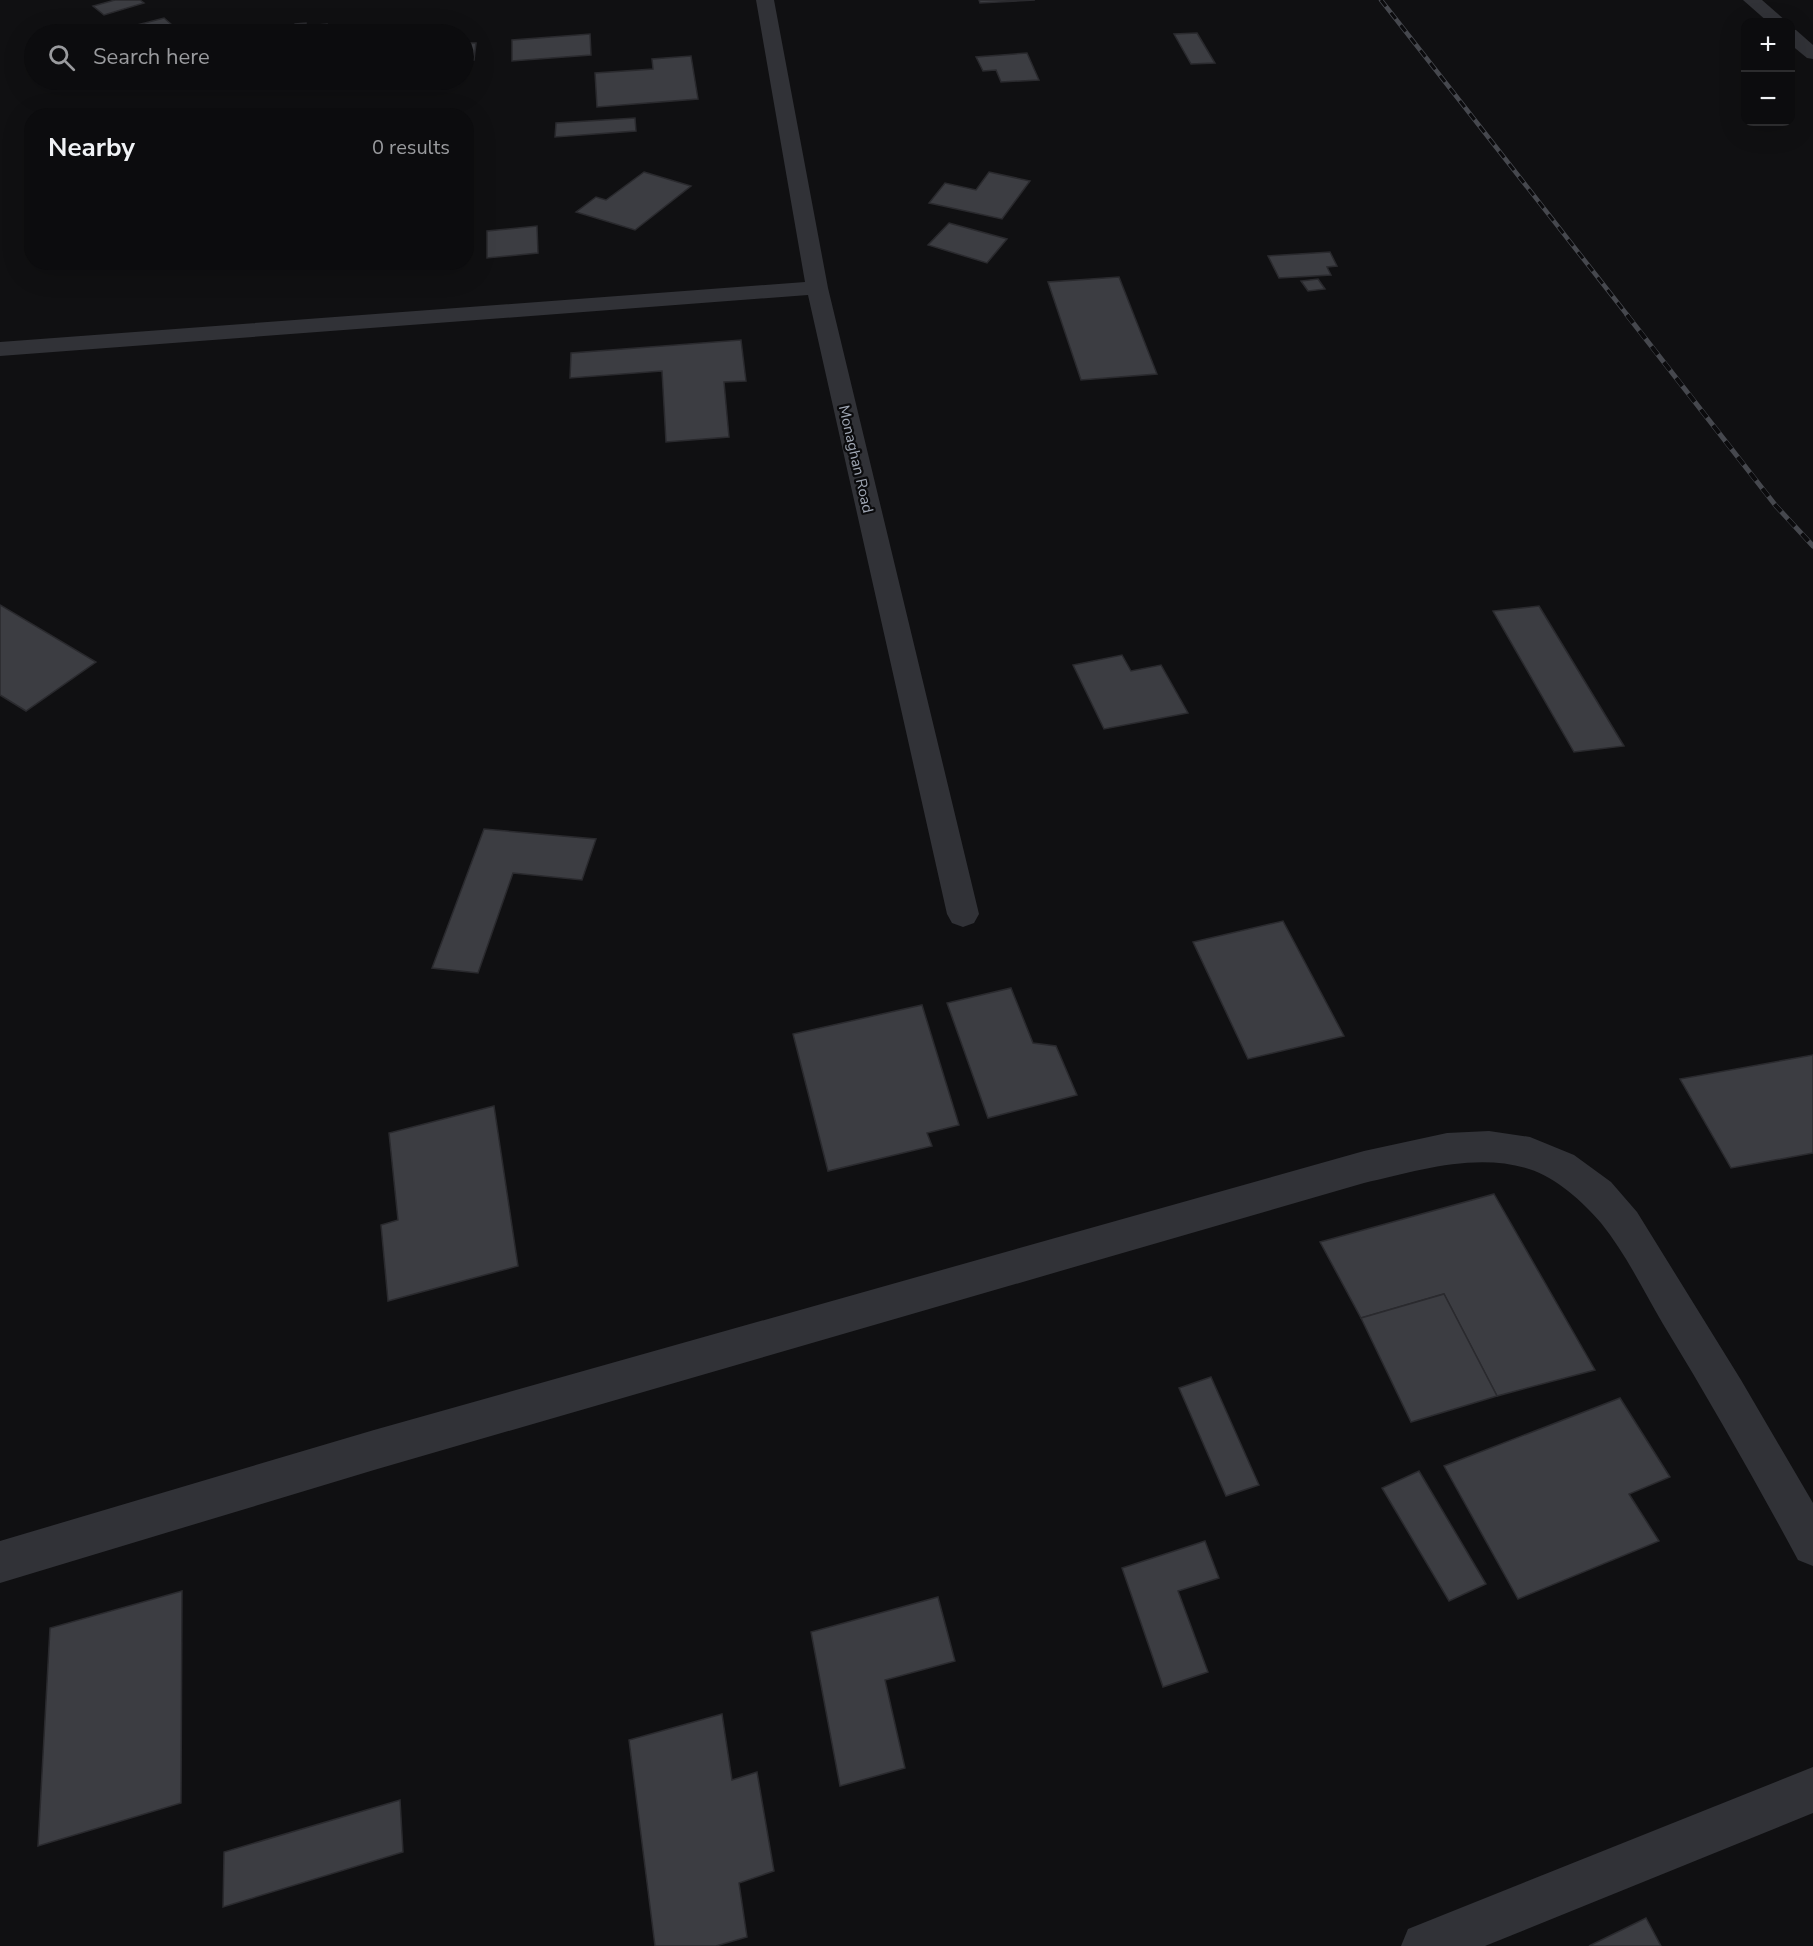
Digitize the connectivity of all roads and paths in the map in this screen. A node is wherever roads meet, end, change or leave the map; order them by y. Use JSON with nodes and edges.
{"nodes":[{"id":1,"x":765,"y":0,"type":"edge"},
{"id":2,"x":1752,"y":0,"type":"edge"},
{"id":3,"x":1773,"y":18,"type":"edge"},
{"id":4,"x":1795,"y":38,"type":"edge"},
{"id":5,"x":1813,"y":54,"type":"edge"},
{"id":6,"x":817,"y":288,"type":"junction"},
{"id":7,"x":0,"y":349,"type":"edge"},
{"id":8,"x":963,"y":915,"type":"dead end"},
{"id":9,"x":1813,"y":1545,"type":"edge"},
{"id":10,"x":0,"y":1562,"type":"edge"},
{"id":11,"x":1813,"y":1790,"type":"edge"},
{"id":12,"x":1425,"y":1946,"type":"edge"}],
"edges":[{"from":1,"to":6,"type":"street","name":"Monaghan Road"},
{"from":2,"to":3,"type":"street"},
{"from":4,"to":5,"type":"street"},
{"from":6,"to":7,"type":"street"},
{"from":6,"to":8,"type":"street","name":"Monaghan Road"},
{"from":9,"to":10,"type":"street"},
{"from":11,"to":12,"type":"street"}]}
